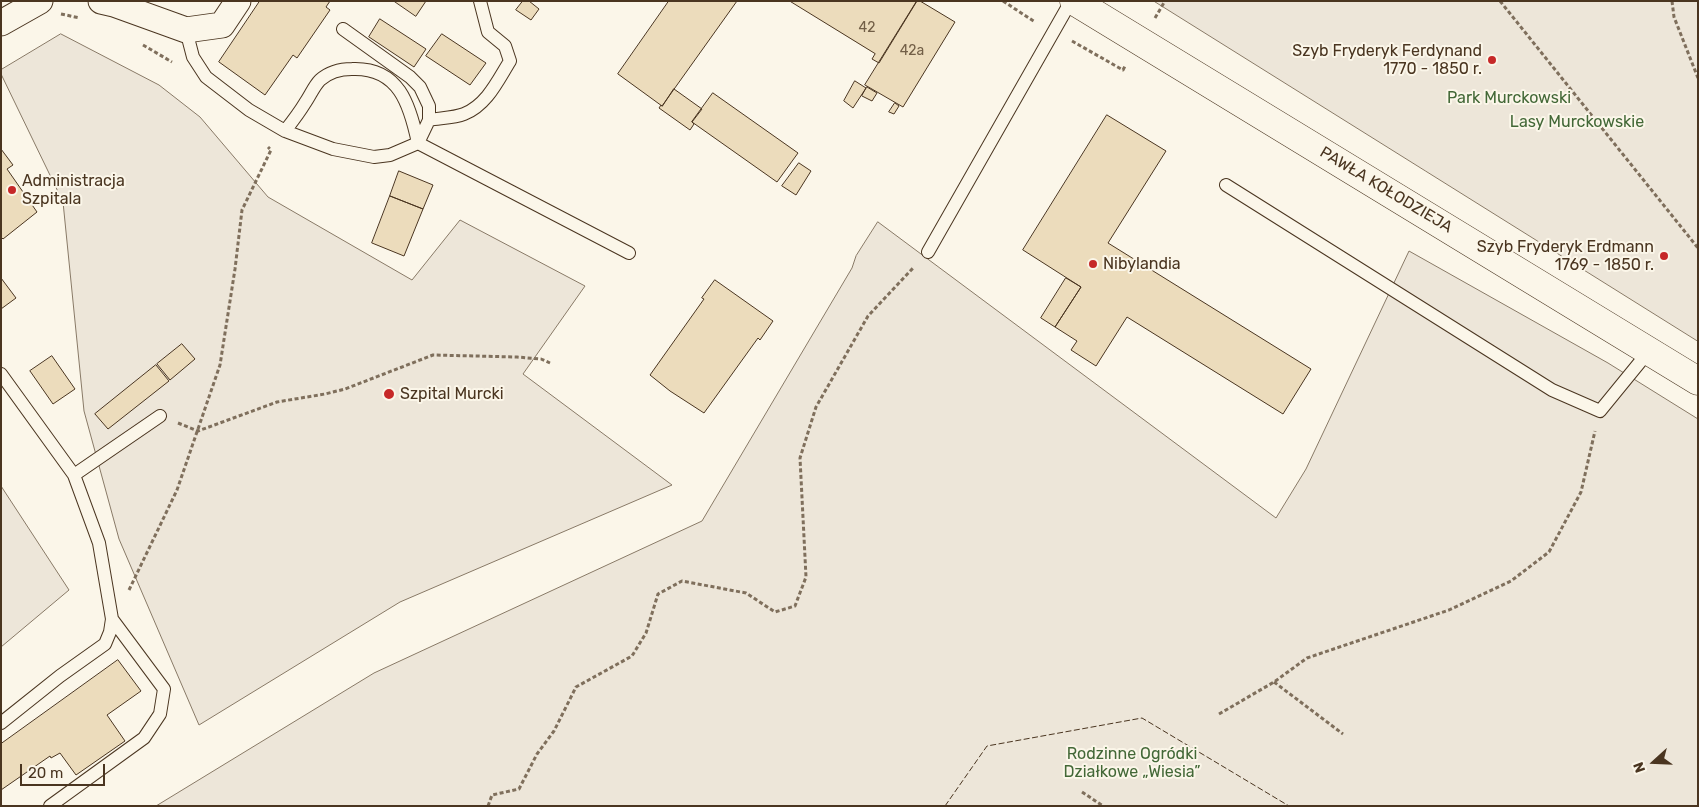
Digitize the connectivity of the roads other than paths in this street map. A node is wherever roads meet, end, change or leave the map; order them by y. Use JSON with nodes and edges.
{"nodes":[{"id":1,"x":101,"y":1,"type":"edge"},
{"id":2,"x":238,"y":1,"type":"edge"},
{"id":3,"x":480,"y":1,"type":"edge"},
{"id":4,"x":1072,"y":1,"type":"edge"},
{"id":5,"x":46,"y":7,"type":"edge"},
{"id":6,"x":1,"y":24,"type":"edge"},
{"id":7,"x":342,"y":29,"type":"dead end"},
{"id":8,"x":186,"y":30,"type":"junction"},
{"id":9,"x":429,"y":120,"type":"junction"},
{"id":10,"x":285,"y":131,"type":"junction"},
{"id":11,"x":418,"y":143,"type":"junction"},
{"id":12,"x":1226,"y":185,"type":"dead end"},
{"id":13,"x":928,"y":252,"type":"road end"},
{"id":14,"x":629,"y":253,"type":"dead end"},
{"id":15,"x":1649,"y":350,"type":"junction"},
{"id":16,"x":1,"y":374,"type":"edge"},
{"id":17,"x":1698,"y":381,"type":"edge"},
{"id":18,"x":160,"y":416,"type":"dead end"},
{"id":19,"x":74,"y":475,"type":"junction"},
{"id":20,"x":112,"y":618,"type":"junction"},
{"id":21,"x":1,"y":723,"type":"edge"},
{"id":22,"x":50,"y":806,"type":"edge"}],
"edges":[{"from":1,"to":8,"type":"street"},
{"from":2,"to":8,"type":"street"},
{"from":3,"to":9,"type":"lane"},
{"from":4,"to":13,"type":"lane"},
{"from":4,"to":15,"type":"street","name":"PAWŁA KOŁODZIEJA"},
{"from":5,"to":6,"type":"street"},
{"from":7,"to":9,"type":"lane"},
{"from":8,"to":10,"type":"lane"},
{"from":9,"to":11,"type":"lane"},
{"from":10,"to":11,"type":"lane"},
{"from":10,"to":11,"type":"lane"},
{"from":11,"to":14,"type":"lane"},
{"from":12,"to":15,"type":"lane"},
{"from":15,"to":17,"type":"street","name":"PAWŁA KOŁODZIEJA"},
{"from":16,"to":19,"type":"lane"},
{"from":18,"to":19,"type":"lane"},
{"from":19,"to":20,"type":"lane"},
{"from":20,"to":21,"type":"lane"},
{"from":20,"to":22,"type":"lane"}]}
